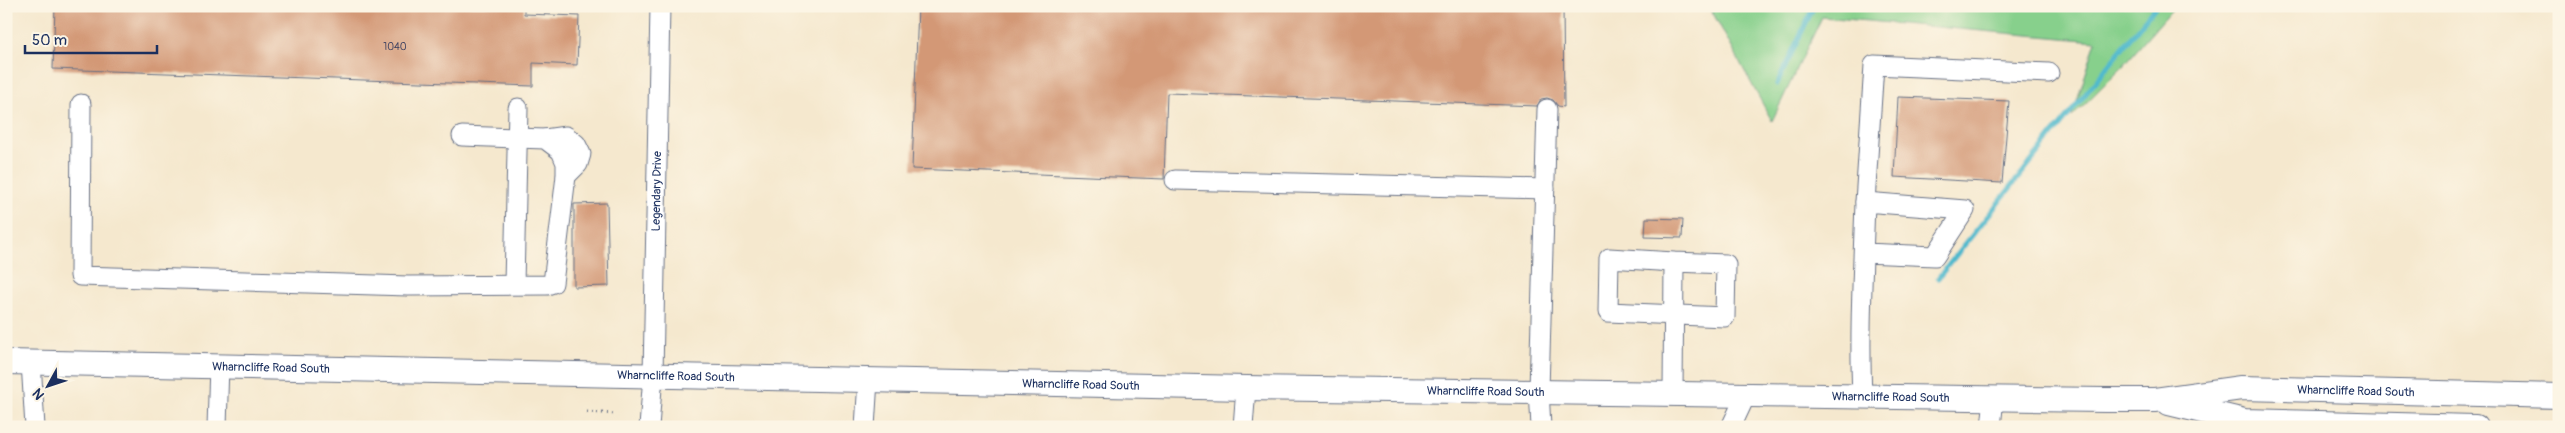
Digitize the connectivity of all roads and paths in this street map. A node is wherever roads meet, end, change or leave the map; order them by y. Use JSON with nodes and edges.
{"nodes":[{"id":1,"x":660,"y":6,"type":"edge"},
{"id":2,"x":2049,"y":73,"type":"dead end"},
{"id":3,"x":81,"y":104,"type":"dead end"},
{"id":4,"x":518,"y":108,"type":"dead end"},
{"id":5,"x":1546,"y":109,"type":"dead end"},
{"id":6,"x":462,"y":136,"type":"dead end"},
{"id":7,"x":518,"y":138,"type":"junction"},
{"id":8,"x":1175,"y":180,"type":"dead end"},
{"id":9,"x":1545,"y":189,"type":"junction"},
{"id":10,"x":1865,"y":202,"type":"junction"},
{"id":11,"x":1864,"y":253,"type":"junction"},
{"id":12,"x":1674,"y":262,"type":"junction"},
{"id":13,"x":514,"y":284,"type":"junction"},
{"id":14,"x":1672,"y":315,"type":"junction"},
{"id":15,"x":6,"y":362,"type":"edge"},
{"id":16,"x":31,"y":362,"type":"junction"},
{"id":17,"x":219,"y":365,"type":"junction"},
{"id":18,"x":653,"y":375,"type":"junction"},
{"id":19,"x":868,"y":380,"type":"junction"},
{"id":20,"x":1246,"y":388,"type":"junction"},
{"id":21,"x":1539,"y":390,"type":"junction"},
{"id":22,"x":1673,"y":392,"type":"junction"},
{"id":23,"x":1746,"y":394,"type":"junction"},
{"id":24,"x":1862,"y":395,"type":"junction"},
{"id":25,"x":2559,"y":396,"type":"edge"},
{"id":26,"x":1994,"y":398,"type":"junction"},
{"id":27,"x":2155,"y":400,"type":"junction"},
{"id":28,"x":587,"y":412,"type":"dead end"},
{"id":29,"x":615,"y":414,"type":"dead end"},
{"id":30,"x":2335,"y":425,"type":"edge"},
{"id":31,"x":35,"y":427,"type":"edge"},
{"id":32,"x":217,"y":427,"type":"edge"},
{"id":33,"x":649,"y":427,"type":"edge"},
{"id":34,"x":865,"y":427,"type":"edge"},
{"id":35,"x":1243,"y":427,"type":"edge"},
{"id":36,"x":1541,"y":427,"type":"edge"},
{"id":37,"x":1731,"y":427,"type":"edge"},
{"id":38,"x":1991,"y":427,"type":"edge"},
{"id":39,"x":2475,"y":427,"type":"edge"}],
"edges":[{"from":1,"to":18,"type":"street","name":"Legendary Drive"},
{"from":2,"to":10,"type":"street"},
{"from":3,"to":13,"type":"street"},
{"from":4,"to":7,"type":"street"},
{"from":5,"to":9,"type":"street"},
{"from":6,"to":7,"type":"street"},
{"from":7,"to":13,"type":"street"},
{"from":7,"to":13,"type":"street"},
{"from":8,"to":9,"type":"street"},
{"from":9,"to":21,"type":"street"},
{"from":10,"to":11,"type":"street"},
{"from":10,"to":11,"type":"street"},
{"from":11,"to":24,"type":"street"},
{"from":12,"to":14,"type":"street"},
{"from":12,"to":14,"type":"street"},
{"from":12,"to":14,"type":"street"},
{"from":14,"to":22,"type":"street"},
{"from":15,"to":16,"type":"main road","name":"Wharncliffe Road South"},
{"from":16,"to":17,"type":"main road","name":"Wharncliffe Road South"},
{"from":16,"to":31,"type":"street"},
{"from":17,"to":18,"type":"main road","name":"Wharncliffe Road South"},
{"from":17,"to":32,"type":"street"},
{"from":18,"to":19,"type":"main road","name":"Wharncliffe Road South"},
{"from":18,"to":33,"type":"street","name":"Legendary Drive"},
{"from":19,"to":20,"type":"main road","name":"Wharncliffe Road South"},
{"from":19,"to":34,"type":"street"},
{"from":20,"to":21,"type":"main road","name":"Wharncliffe Road South"},
{"from":20,"to":35,"type":"street"},
{"from":21,"to":22,"type":"main road","name":"Wharncliffe Road South"},
{"from":21,"to":36,"type":"street"},
{"from":22,"to":23,"type":"main road","name":"Wharncliffe Road South"},
{"from":23,"to":24,"type":"main road","name":"Wharncliffe Road South"},
{"from":23,"to":37,"type":"street"},
{"from":24,"to":26,"type":"main road","name":"Wharncliffe Road South"},
{"from":25,"to":27,"type":"main road","name":"Wharncliffe Road South"},
{"from":26,"to":27,"type":"main road","name":"Wharncliffe Road South"},
{"from":26,"to":38,"type":"street"},
{"from":27,"to":30,"type":"main road","name":"Wharncliffe Road South"},
{"from":28,"to":29,"type":"path"},
{"from":30,"to":39,"type":"main road","name":"Wharncliffe Road South"}]}
